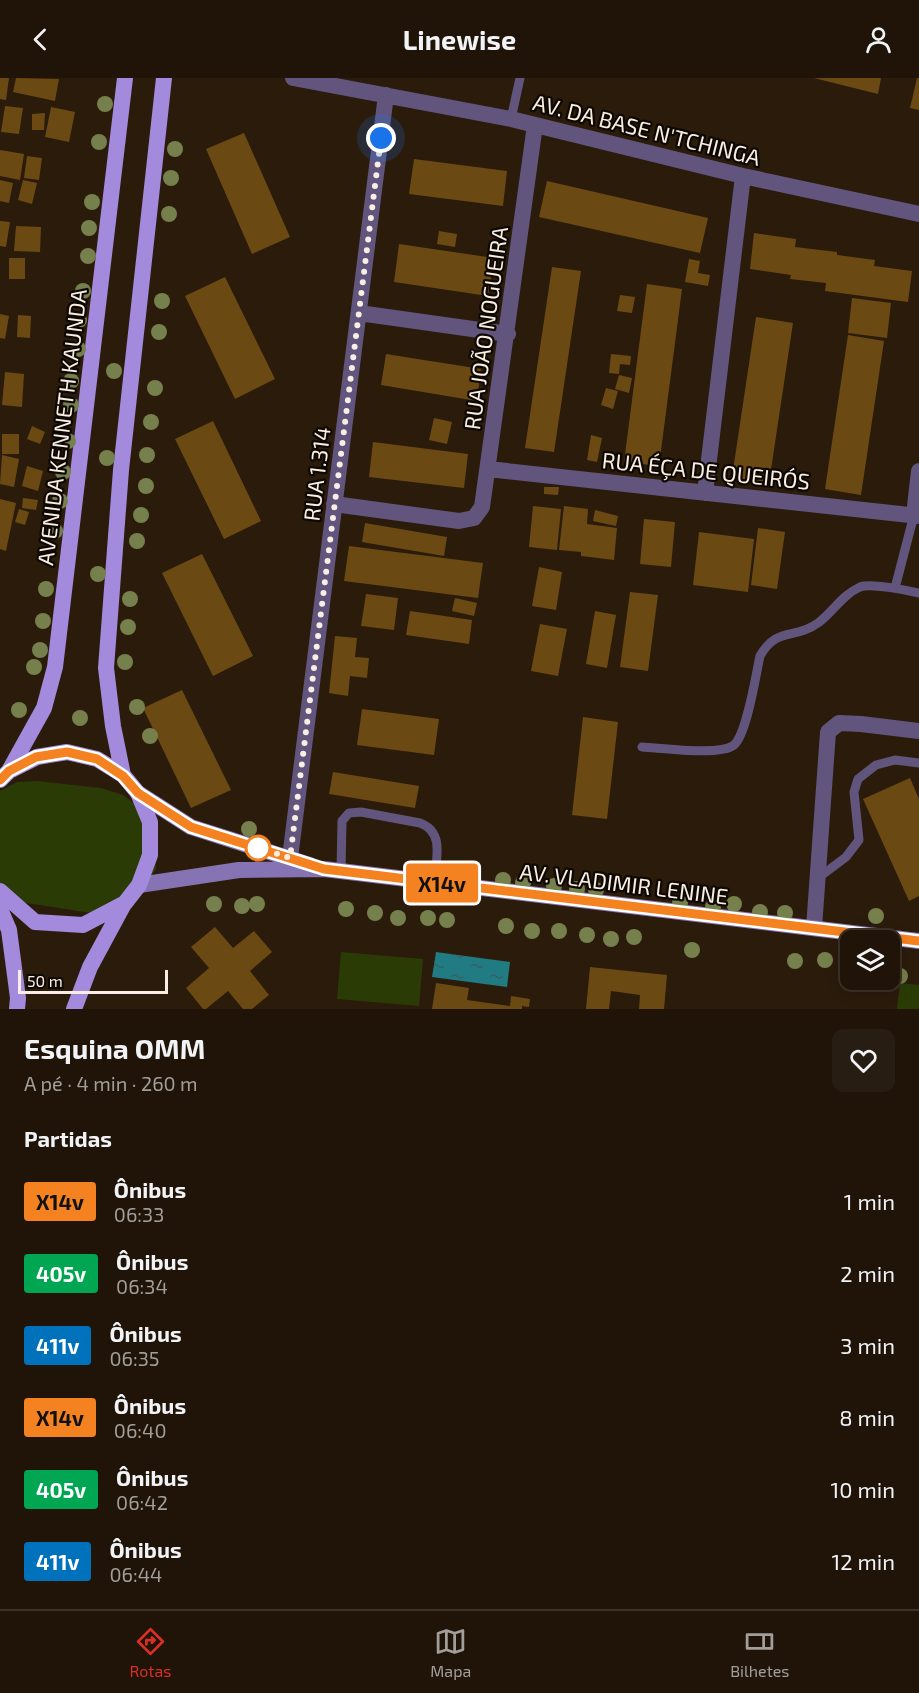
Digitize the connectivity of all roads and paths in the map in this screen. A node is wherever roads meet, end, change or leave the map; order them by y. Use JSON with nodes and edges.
{"nodes":[{"id":1,"x":125,"y":78,"type":"edge"},
{"id":2,"x":164,"y":78,"type":"edge"},
{"id":3,"x":293,"y":78,"type":"edge"},
{"id":4,"x":520,"y":78,"type":"edge"},
{"id":5,"x":386,"y":94,"type":"junction"},
{"id":6,"x":511,"y":119,"type":"junction"},
{"id":7,"x":535,"y":125,"type":"junction"},
{"id":8,"x":743,"y":176,"type":"junction"},
{"id":9,"x":919,"y":214,"type":"edge"},
{"id":10,"x":358,"y":313,"type":"junction"},
{"id":11,"x":508,"y":334,"type":"junction"},
{"id":12,"x":488,"y":469,"type":"junction"},
{"id":13,"x":919,"y":471,"type":"edge"},
{"id":14,"x":705,"y":493,"type":"junction"},
{"id":15,"x":334,"y":504,"type":"junction"},
{"id":16,"x":916,"y":516,"type":"edge"},
{"id":17,"x":895,"y":588,"type":"junction"},
{"id":18,"x":919,"y":592,"type":"edge"},
{"id":19,"x":919,"y":731,"type":"edge"},
{"id":20,"x":642,"y":747,"type":"dead end"},
{"id":21,"x":919,"y":763,"type":"edge"},
{"id":22,"x":5,"y":776,"type":"edge"},
{"id":23,"x":123,"y":776,"type":"junction"},
{"id":24,"x":138,"y":793,"type":"junction"},
{"id":25,"x":291,"y":864,"type":"junction"},
{"id":26,"x":341,"y":871,"type":"junction"},
{"id":27,"x":818,"y":878,"type":"junction"},
{"id":28,"x":434,"y":882,"type":"junction"},
{"id":29,"x":139,"y":885,"type":"junction"},
{"id":30,"x":0,"y":891,"type":"edge"},
{"id":31,"x":125,"y":903,"type":"junction"},
{"id":32,"x":0,"y":909,"type":"edge"},
{"id":33,"x":814,"y":928,"type":"junction"},
{"id":34,"x":919,"y":941,"type":"edge"},
{"id":35,"x":6,"y":950,"type":"edge"},
{"id":36,"x":17,"y":1009,"type":"edge"},
{"id":37,"x":74,"y":1009,"type":"edge"}],
"edges":[{"from":1,"to":22,"type":"main road","name":"AVENIDA KENNETH KAUNDA"},
{"from":2,"to":23,"type":"main road"},
{"from":3,"to":5,"type":"street","name":"AV. DA BASE N'TCHINGA"},
{"from":4,"to":6,"type":"lane"},
{"from":5,"to":6,"type":"street","name":"AV. DA BASE N'TCHINGA"},
{"from":5,"to":10,"type":"street","name":"RUA 1.314"},
{"from":6,"to":7,"type":"street","name":"AV. DA BASE N'TCHINGA"},
{"from":7,"to":8,"type":"street","name":"AV. DA BASE N'TCHINGA"},
{"from":7,"to":11,"type":"street","name":"RUA JOÃO NOGUEIRA"},
{"from":8,"to":9,"type":"street","name":"AV. DA BASE N'TCHINGA"},
{"from":8,"to":14,"type":"street"},
{"from":10,"to":11,"type":"street"},
{"from":10,"to":15,"type":"street","name":"RUA 1.314"},
{"from":11,"to":12,"type":"street","name":"RUA JOÃO NOGUEIRA"},
{"from":12,"to":14,"type":"street","name":"RUA ÉÇA DE QUEIRÓS"},
{"from":12,"to":15,"type":"street","name":"RUA JOÃO NOGUEIRA"},
{"from":13,"to":16,"type":"street"},
{"from":14,"to":16,"type":"street","name":"RUA ÉÇA DE QUEIRÓS"},
{"from":15,"to":25,"type":"street","name":"RUA 1.314"},
{"from":16,"to":17,"type":"lane"},
{"from":17,"to":18,"type":"lane"},
{"from":17,"to":20,"type":"lane"},
{"from":19,"to":27,"type":"street"},
{"from":21,"to":27,"type":"lane"},
{"from":22,"to":23,"type":"main road"},
{"from":23,"to":24,"type":"main road"},
{"from":24,"to":25,"type":"main road","name":"AV. VLADIMIR LENINE"},
{"from":24,"to":29,"type":"main road"},
{"from":25,"to":26,"type":"main road","name":"AV. VLADIMIR LENINE"},
{"from":25,"to":29,"type":"main road","name":"AV. VLADIMIR LENINE"},
{"from":26,"to":28,"type":"main road","name":"AV. VLADIMIR LENINE"},
{"from":26,"to":28,"type":"lane"},
{"from":27,"to":33,"type":"street"},
{"from":28,"to":33,"type":"main road","name":"AV. VLADIMIR LENINE"},
{"from":29,"to":31,"type":"main road"},
{"from":30,"to":31,"type":"main road"},
{"from":31,"to":37,"type":"main road"},
{"from":32,"to":35,"type":"main road"},
{"from":33,"to":34,"type":"main road","name":"AV. VLADIMIR LENINE"},
{"from":35,"to":36,"type":"main road"}]}
